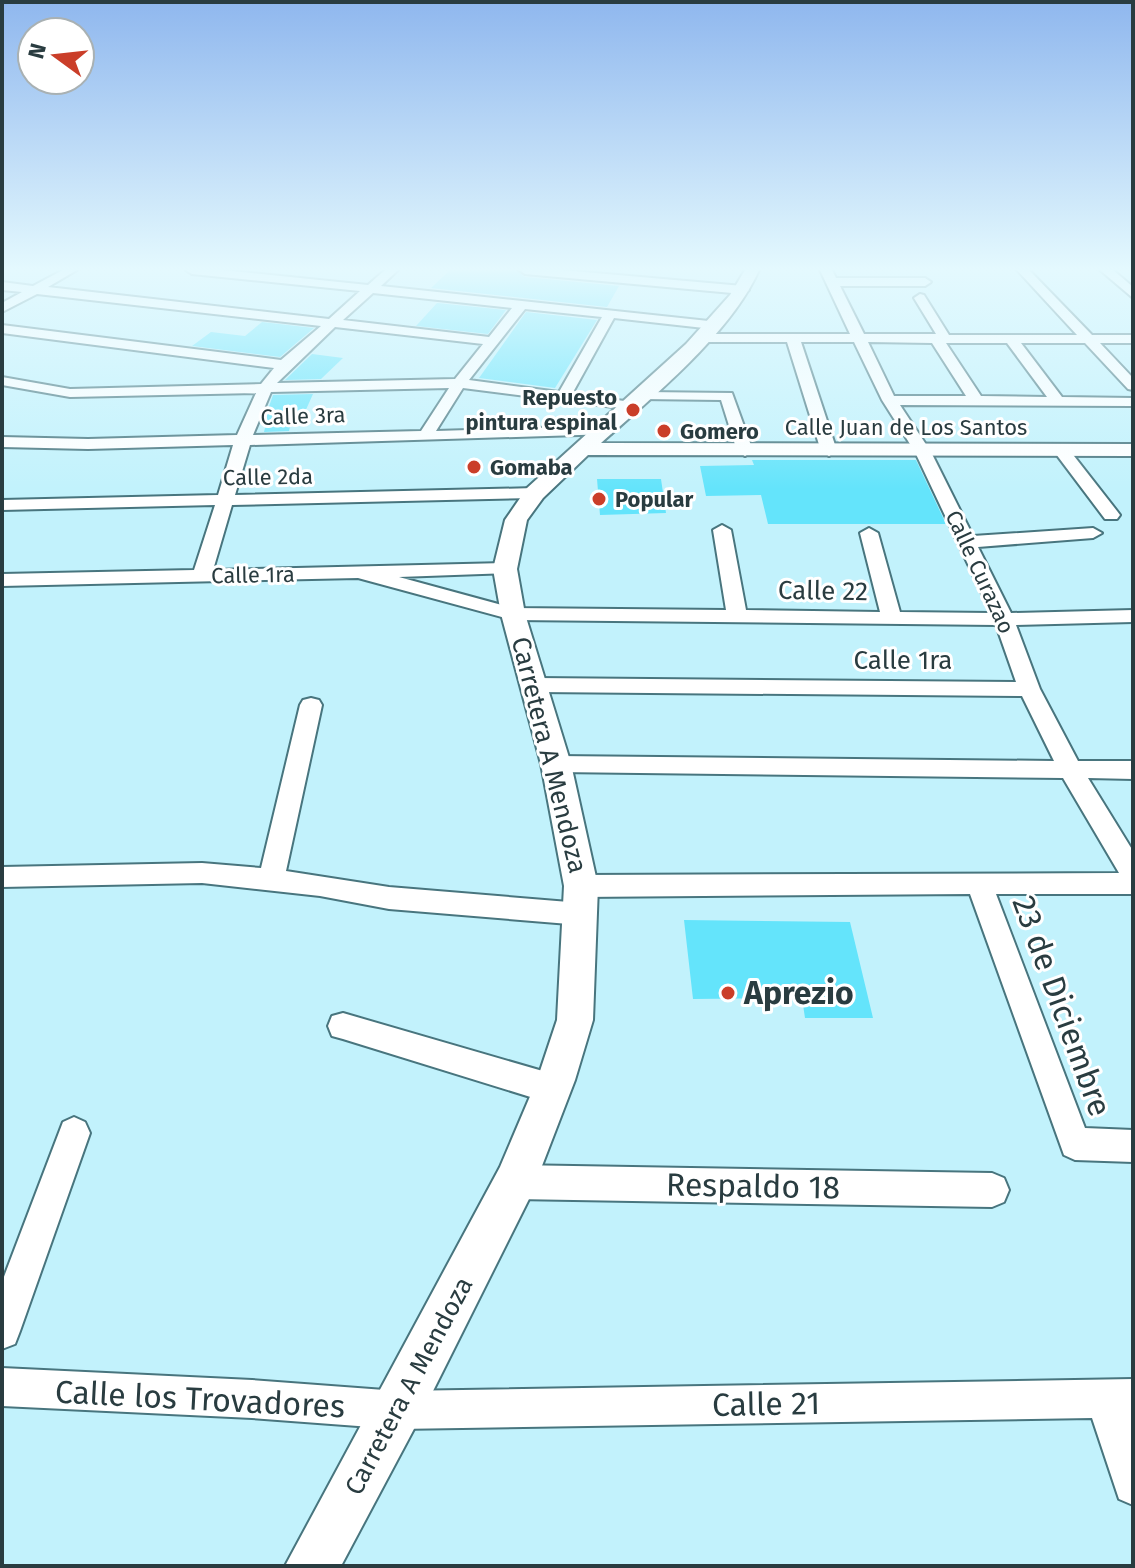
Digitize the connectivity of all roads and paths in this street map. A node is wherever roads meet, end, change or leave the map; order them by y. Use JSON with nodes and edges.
{"nodes":[{"id":1,"x":113,"y":343,"type":"edge"},
{"id":2,"x":310,"y":343,"type":"edge"},
{"id":3,"x":490,"y":343,"type":"edge"},
{"id":4,"x":594,"y":343,"type":"edge"},
{"id":5,"x":696,"y":343,"type":"edge"},
{"id":6,"x":794,"y":343,"type":"edge"},
{"id":7,"x":862,"y":343,"type":"edge"},
{"id":8,"x":943,"y":343,"type":"edge"},
{"id":9,"x":1014,"y":343,"type":"edge"},
{"id":10,"x":1091,"y":343,"type":"edge"},
{"id":11,"x":284,"y":365,"type":"junction"},
{"id":12,"x":2,"y":381,"type":"edge"},
{"id":13,"x":459,"y":383,"type":"junction"},
{"id":14,"x":1133,"y":386,"type":"edge"},
{"id":15,"x":265,"y":388,"type":"junction"},
{"id":16,"x":564,"y":396,"type":"junction"},
{"id":17,"x":889,"y":400,"type":"junction"},
{"id":18,"x":638,"y":401,"type":"junction"},
{"id":19,"x":977,"y":402,"type":"junction"},
{"id":20,"x":1058,"y":402,"type":"junction"},
{"id":21,"x":1133,"y":402,"type":"edge"},
{"id":22,"x":427,"y":433,"type":"junction"},
{"id":23,"x":243,"y":440,"type":"junction"},
{"id":24,"x":593,"y":440,"type":"junction"},
{"id":25,"x":2,"y":442,"type":"edge"},
{"id":26,"x":1061,"y":450,"type":"junction"},
{"id":27,"x":1133,"y":450,"type":"edge"},
{"id":28,"x":745,"y":451,"type":"junction"},
{"id":29,"x":829,"y":451,"type":"junction"},
{"id":30,"x":923,"y":452,"type":"junction"},
{"id":31,"x":535,"y":493,"type":"junction"},
{"id":32,"x":227,"y":500,"type":"junction"},
{"id":33,"x":2,"y":505,"type":"edge"},
{"id":34,"x":1111,"y":515,"type":"dead end"},
{"id":35,"x":722,"y":530,"type":"dead end"},
{"id":36,"x":869,"y":533,"type":"dead end"},
{"id":37,"x":1093,"y":533,"type":"dead end"},
{"id":38,"x":967,"y":542,"type":"junction"},
{"id":39,"x":505,"y":569,"type":"junction"},
{"id":40,"x":362,"y":573,"type":"junction"},
{"id":41,"x":202,"y":576,"type":"junction"},
{"id":42,"x":2,"y":580,"type":"edge"},
{"id":43,"x":513,"y":614,"type":"junction"},
{"id":44,"x":737,"y":616,"type":"junction"},
{"id":45,"x":1133,"y":616,"type":"edge"},
{"id":46,"x":892,"y":618,"type":"junction"},
{"id":47,"x":1004,"y":619,"type":"junction"},
{"id":48,"x":536,"y":685,"type":"junction"},
{"id":49,"x":1029,"y":689,"type":"junction"},
{"id":50,"x":311,"y":705,"type":"dead end"},
{"id":51,"x":556,"y":764,"type":"junction"},
{"id":52,"x":1070,"y":769,"type":"junction"},
{"id":53,"x":1133,"y":770,"type":"edge"},
{"id":54,"x":1133,"y":873,"type":"edge"},
{"id":55,"x":2,"y":877,"type":"edge"},
{"id":56,"x":271,"y":880,"type":"junction"},
{"id":57,"x":1133,"y":883,"type":"edge"},
{"id":58,"x":979,"y":884,"type":"junction"},
{"id":59,"x":581,"y":900,"type":"junction"},
{"id":60,"x":343,"y":1026,"type":"dead end"},
{"id":61,"x":553,"y":1089,"type":"junction"},
{"id":62,"x":74,"y":1133,"type":"dead end"},
{"id":63,"x":1133,"y":1146,"type":"edge"},
{"id":64,"x":515,"y":1182,"type":"junction"},
{"id":65,"x":992,"y":1190,"type":"dead end"},
{"id":66,"x":2,"y":1331,"type":"edge"},
{"id":67,"x":2,"y":1387,"type":"edge"},
{"id":68,"x":1119,"y":1398,"type":"edge"},
{"id":69,"x":398,"y":1410,"type":"junction"},
{"id":70,"x":1133,"y":1485,"type":"edge"},
{"id":71,"x":312,"y":1566,"type":"edge"}],
"edges":[{"from":1,"to":11,"type":"street"},
{"from":2,"to":11,"type":"street"},
{"from":3,"to":13,"type":"street"},
{"from":4,"to":16,"type":"street"},
{"from":5,"to":18,"type":"street","name":"Carretera A Mendoza"},
{"from":6,"to":29,"type":"street"},
{"from":7,"to":17,"type":"street","name":"Calle Curazao"},
{"from":8,"to":19,"type":"street"},
{"from":9,"to":20,"type":"street"},
{"from":10,"to":14,"type":"street"},
{"from":11,"to":15,"type":"street"},
{"from":12,"to":15,"type":"street"},
{"from":13,"to":15,"type":"street"},
{"from":13,"to":16,"type":"street"},
{"from":13,"to":22,"type":"street"},
{"from":15,"to":23,"type":"street"},
{"from":16,"to":18,"type":"street"},
{"from":17,"to":19,"type":"street"},
{"from":17,"to":30,"type":"street","name":"Calle Curazao"},
{"from":18,"to":24,"type":"street","name":"Carretera A Mendoza"},
{"from":18,"to":28,"type":"street"},
{"from":19,"to":20,"type":"street"},
{"from":20,"to":21,"type":"street"},
{"from":22,"to":23,"type":"street","name":"Calle 3ra"},
{"from":22,"to":24,"type":"street","name":"Calle 3ra"},
{"from":23,"to":25,"type":"street","name":"Calle 3ra"},
{"from":23,"to":32,"type":"street"},
{"from":24,"to":28,"type":"street","name":"Calle Juan de Los Santos"},
{"from":24,"to":31,"type":"street","name":"Carretera A Mendoza"},
{"from":26,"to":27,"type":"street","name":"Calle Juan de Los Santos"},
{"from":26,"to":30,"type":"street","name":"Calle Juan de Los Santos"},
{"from":26,"to":34,"type":"street"},
{"from":28,"to":29,"type":"street","name":"Calle Juan de Los Santos"},
{"from":29,"to":30,"type":"street","name":"Calle Juan de Los Santos"},
{"from":30,"to":38,"type":"street","name":"Calle Curazao"},
{"from":31,"to":32,"type":"street","name":"Calle 2da"},
{"from":31,"to":39,"type":"street","name":"Carretera A Mendoza"},
{"from":32,"to":33,"type":"street","name":"Calle 2da"},
{"from":32,"to":41,"type":"street"},
{"from":35,"to":44,"type":"street"},
{"from":36,"to":46,"type":"street"},
{"from":37,"to":38,"type":"street"},
{"from":38,"to":47,"type":"street","name":"Calle Curazao"},
{"from":39,"to":40,"type":"street","name":"Calle 1ra"},
{"from":39,"to":43,"type":"street","name":"Carretera A Mendoza"},
{"from":40,"to":41,"type":"street","name":"Calle 1ra"},
{"from":40,"to":43,"type":"street","name":"Calle 22"},
{"from":41,"to":42,"type":"street","name":"Calle 1ra"},
{"from":43,"to":44,"type":"street","name":"Calle 22"},
{"from":43,"to":48,"type":"street","name":"Carretera A Mendoza"},
{"from":44,"to":46,"type":"street","name":"Calle 22"},
{"from":45,"to":47,"type":"street","name":"Calle 22"},
{"from":46,"to":47,"type":"street","name":"Calle 22"},
{"from":47,"to":49,"type":"street","name":"Calle Curazao"},
{"from":48,"to":49,"type":"street","name":"Calle 1ra"},
{"from":48,"to":51,"type":"street","name":"Carretera A Mendoza"},
{"from":49,"to":52,"type":"street","name":"Calle Curazao"},
{"from":50,"to":56,"type":"street"},
{"from":51,"to":52,"type":"street"},
{"from":51,"to":59,"type":"street","name":"Carretera A Mendoza"},
{"from":52,"to":53,"type":"street"},
{"from":52,"to":54,"type":"street","name":"Calle Curazao"},
{"from":55,"to":56,"type":"street"},
{"from":56,"to":59,"type":"street"},
{"from":57,"to":58,"type":"street"},
{"from":58,"to":59,"type":"street"},
{"from":58,"to":63,"type":"street","name":"23 de Diciembre"},
{"from":59,"to":61,"type":"street","name":"Carretera A Mendoza"},
{"from":60,"to":61,"type":"street"},
{"from":61,"to":64,"type":"street","name":"Carretera A Mendoza"},
{"from":62,"to":66,"type":"street"},
{"from":64,"to":65,"type":"street","name":"Respaldo 18"},
{"from":64,"to":69,"type":"street","name":"Carretera A Mendoza"},
{"from":67,"to":69,"type":"street","name":"Calle los Trovadores"},
{"from":68,"to":69,"type":"street","name":"Calle 21"},
{"from":68,"to":70,"type":"street"},
{"from":69,"to":71,"type":"street","name":"Carretera A Mendoza"}]}
